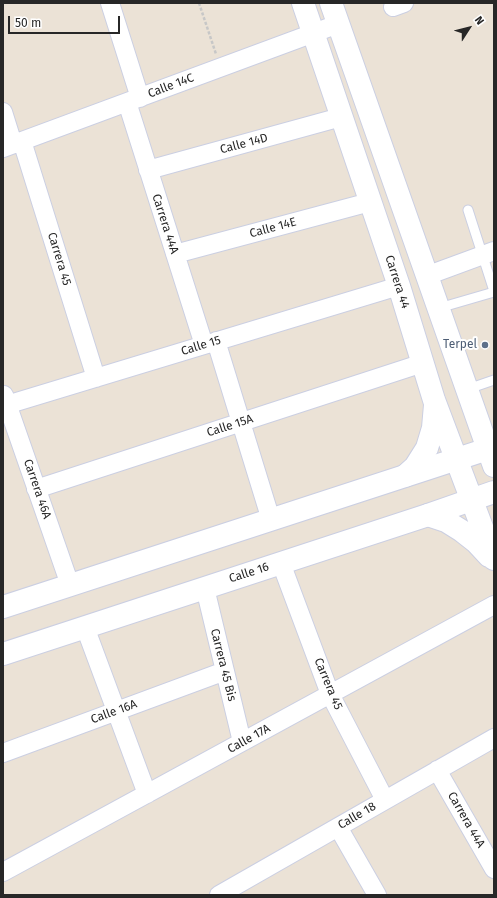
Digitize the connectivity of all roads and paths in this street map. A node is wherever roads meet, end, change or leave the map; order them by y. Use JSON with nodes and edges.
{"nodes":[{"id":1,"x":110,"y":3,"type":"edge"},
{"id":2,"x":199,"y":3,"type":"edge"},
{"id":3,"x":303,"y":3,"type":"edge"},
{"id":4,"x":331,"y":3,"type":"edge"},
{"id":5,"x":338,"y":24,"type":"junction"},
{"id":6,"x":314,"y":34,"type":"junction"},
{"id":7,"x":220,"y":68,"type":"junction"},
{"id":8,"x":134,"y":100,"type":"junction"},
{"id":9,"x":3,"y":112,"type":"edge"},
{"id":10,"x":341,"y":117,"type":"junction"},
{"id":11,"x":13,"y":144,"type":"edge"},
{"id":12,"x":148,"y":170,"type":"junction"},
{"id":13,"x":370,"y":202,"type":"junction"},
{"id":14,"x":468,"y":210,"type":"dead end"},
{"id":15,"x":175,"y":254,"type":"junction"},
{"id":16,"x":488,"y":254,"type":"edge"},
{"id":17,"x":426,"y":276,"type":"junction"},
{"id":18,"x":399,"y":286,"type":"junction"},
{"id":19,"x":494,"y":292,"type":"edge"},
{"id":20,"x":439,"y":308,"type":"junction"},
{"id":21,"x":210,"y":343,"type":"junction"},
{"id":22,"x":423,"y":363,"type":"junction"},
{"id":23,"x":96,"y":378,"type":"junction"},
{"id":24,"x":494,"y":380,"type":"edge"},
{"id":25,"x":468,"y":389,"type":"junction"},
{"id":26,"x":434,"y":400,"type":"junction"},
{"id":27,"x":4,"y":401,"type":"edge"},
{"id":28,"x":241,"y":423,"type":"junction"},
{"id":29,"x":492,"y":454,"type":"edge"},
{"id":30,"x":457,"y":459,"type":"junction"},
{"id":31,"x":405,"y":476,"type":"junction"},
{"id":32,"x":36,"y":489,"type":"junction"},
{"id":33,"x":494,"y":492,"type":"edge"},
{"id":34,"x":472,"y":500,"type":"junction"},
{"id":35,"x":428,"y":515,"type":"junction"},
{"id":36,"x":272,"y":520,"type":"junction"},
{"id":37,"x":494,"y":559,"type":"edge"},
{"id":38,"x":281,"y":563,"type":"junction"},
{"id":39,"x":494,"y":563,"type":"edge"},
{"id":40,"x":70,"y":585,"type":"junction"},
{"id":41,"x":205,"y":588,"type":"junction"},
{"id":42,"x":494,"y":605,"type":"edge"},
{"id":43,"x":3,"y":607,"type":"edge"},
{"id":44,"x":85,"y":627,"type":"junction"},
{"id":45,"x":3,"y":654,"type":"edge"},
{"id":46,"x":225,"y":671,"type":"junction"},
{"id":47,"x":330,"y":694,"type":"junction"},
{"id":48,"x":117,"y":711,"type":"junction"},
{"id":49,"x":494,"y":738,"type":"edge"},
{"id":50,"x":242,"y":742,"type":"junction"},
{"id":51,"x":3,"y":753,"type":"edge"},
{"id":52,"x":437,"y":770,"type":"junction"},
{"id":53,"x":147,"y":794,"type":"junction"},
{"id":54,"x":385,"y":800,"type":"junction"},
{"id":55,"x":338,"y":827,"type":"junction"},
{"id":56,"x":494,"y":870,"type":"edge"},
{"id":57,"x":3,"y":872,"type":"edge"},
{"id":58,"x":242,"y":890,"type":"edge"},
{"id":59,"x":219,"y":895,"type":"edge"},
{"id":60,"x":377,"y":895,"type":"edge"}],
"edges":[{"from":1,"to":8,"type":"street","name":"Carrera 44A"},
{"from":2,"to":7,"type":"path"},
{"from":3,"to":6,"type":"main road","name":"Carrera 44"},
{"from":4,"to":5,"type":"main road"},
{"from":5,"to":6,"type":"street","name":"Calle 14C"},
{"from":5,"to":17,"type":"main road"},
{"from":6,"to":7,"type":"street","name":"Calle 14C"},
{"from":6,"to":10,"type":"main road","name":"Carrera 44"},
{"from":7,"to":8,"type":"street","name":"Calle 14C"},
{"from":8,"to":11,"type":"street","name":"Calle 14C"},
{"from":8,"to":12,"type":"street","name":"Carrera 44A"},
{"from":9,"to":11,"type":"street","name":"Carrera 45"},
{"from":10,"to":12,"type":"street","name":"Calle 14D"},
{"from":10,"to":13,"type":"main road","name":"Carrera 44"},
{"from":11,"to":23,"type":"street","name":"Carrera 45"},
{"from":12,"to":15,"type":"street","name":"Carrera 44A"},
{"from":13,"to":15,"type":"street","name":"Calle 14E"},
{"from":13,"to":18,"type":"main road","name":"Carrera 44"},
{"from":14,"to":16,"type":"lane"},
{"from":15,"to":21,"type":"street","name":"Carrera 44A"},
{"from":16,"to":17,"type":"street"},
{"from":16,"to":19,"type":"lane"},
{"from":17,"to":20,"type":"main road"},
{"from":18,"to":21,"type":"street","name":"Calle 15"},
{"from":18,"to":22,"type":"main road","name":"Carrera 44"},
{"from":19,"to":20,"type":"lane"},
{"from":20,"to":25,"type":"main road"},
{"from":21,"to":23,"type":"street","name":"Calle 15"},
{"from":21,"to":28,"type":"street","name":"Carrera 44A"},
{"from":22,"to":26,"type":"main road","name":"Carrera 44"},
{"from":22,"to":28,"type":"street","name":"Calle 15A"},
{"from":23,"to":27,"type":"street","name":"Calle 15"},
{"from":24,"to":25,"type":"lane"},
{"from":25,"to":29,"type":"main road"},
{"from":26,"to":30,"type":"main road","name":"Carrera 44"},
{"from":26,"to":31,"type":"main road"},
{"from":27,"to":32,"type":"street","name":"Carrera 46A"},
{"from":28,"to":32,"type":"street","name":"Calle 15A"},
{"from":28,"to":36,"type":"street","name":"Carrera 44A"},
{"from":29,"to":30,"type":"main road"},
{"from":30,"to":31,"type":"main road"},
{"from":30,"to":34,"type":"main road","name":"Carrera 44"},
{"from":31,"to":36,"type":"main road"},
{"from":32,"to":40,"type":"street","name":"Carrera 46A"},
{"from":33,"to":34,"type":"main road","name":"Calle 16"},
{"from":34,"to":35,"type":"main road","name":"Calle 16"},
{"from":34,"to":37,"type":"main road","name":"Carrera 44"},
{"from":35,"to":38,"type":"main road","name":"Calle 16"},
{"from":35,"to":39,"type":"main road"},
{"from":36,"to":40,"type":"main road"},
{"from":38,"to":41,"type":"main road","name":"Calle 16"},
{"from":38,"to":47,"type":"street","name":"Carrera 45"},
{"from":40,"to":43,"type":"main road"},
{"from":41,"to":44,"type":"main road","name":"Calle 16"},
{"from":41,"to":46,"type":"street","name":"Carrera 45 Bis"},
{"from":42,"to":47,"type":"street","name":"Calle 17A"},
{"from":44,"to":45,"type":"main road","name":"Calle 16"},
{"from":44,"to":48,"type":"street"},
{"from":46,"to":48,"type":"street","name":"Calle 16A"},
{"from":46,"to":50,"type":"street","name":"Carrera 45 Bis"},
{"from":47,"to":50,"type":"street","name":"Calle 17A"},
{"from":47,"to":54,"type":"street","name":"Carrera 45"},
{"from":48,"to":51,"type":"street","name":"Calle 16A"},
{"from":48,"to":53,"type":"street"},
{"from":49,"to":52,"type":"street","name":"Calle 18"},
{"from":50,"to":53,"type":"street","name":"Calle 17A"},
{"from":52,"to":54,"type":"street","name":"Calle 18"},
{"from":52,"to":56,"type":"street","name":"Carrera 44A"},
{"from":53,"to":57,"type":"street","name":"Calle 17A"},
{"from":54,"to":55,"type":"street","name":"Calle 18"},
{"from":55,"to":58,"type":"street","name":"Calle 18"},
{"from":55,"to":60,"type":"street"},
{"from":58,"to":59,"type":"street","name":"Calle 18"}]}
